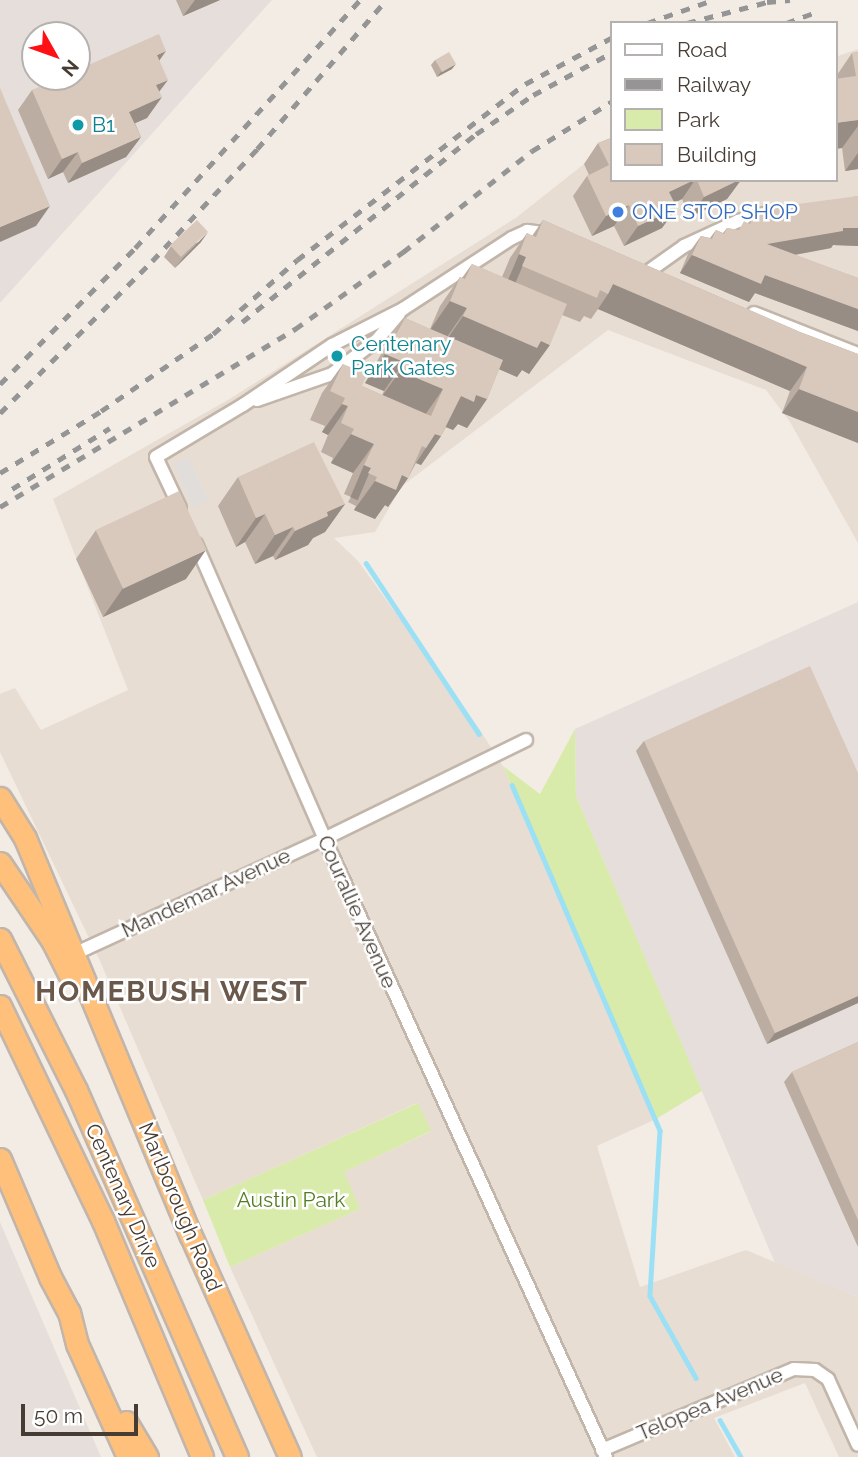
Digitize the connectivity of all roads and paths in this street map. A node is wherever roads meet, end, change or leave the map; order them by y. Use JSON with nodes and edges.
{"nodes":[{"id":1,"x":786,"y":209,"type":"edge"},
{"id":2,"x":565,"y":239,"type":"edge"},
{"id":3,"x":649,"y":272,"type":"edge"},
{"id":4,"x":735,"y":306,"type":"edge"},
{"id":5,"x":403,"y":309,"type":"junction"},
{"id":6,"x":319,"y":353,"type":"junction"},
{"id":7,"x":858,"y":354,"type":"edge"},
{"id":8,"x":332,"y":374,"type":"junction"},
{"id":9,"x":243,"y":405,"type":"junction"},
{"id":10,"x":184,"y":517,"type":"edge"},
{"id":11,"x":190,"y":530,"type":"edge"},
{"id":12,"x":526,"y":740,"type":"dead end"},
{"id":13,"x":0,"y":785,"type":"edge"},
{"id":14,"x":0,"y":798,"type":"edge"},
{"id":15,"x":25,"y":838,"type":"junction"},
{"id":16,"x":324,"y":839,"type":"junction"},
{"id":17,"x":0,"y":863,"type":"edge"},
{"id":18,"x":0,"y":939,"type":"edge"},
{"id":19,"x":75,"y":954,"type":"junction"},
{"id":20,"x":0,"y":1006,"type":"edge"},
{"id":21,"x":130,"y":1092,"type":"junction"},
{"id":22,"x":0,"y":1159,"type":"edge"},
{"id":23,"x":69,"y":1312,"type":"junction"},
{"id":24,"x":858,"y":1445,"type":"edge"},
{"id":25,"x":604,"y":1453,"type":"edge"},
{"id":26,"x":128,"y":1457,"type":"edge"},
{"id":27,"x":147,"y":1457,"type":"edge"},
{"id":28,"x":202,"y":1457,"type":"edge"},
{"id":29,"x":237,"y":1457,"type":"edge"},
{"id":30,"x":290,"y":1457,"type":"edge"}],
"edges":[{"from":1,"to":3,"type":"street"},
{"from":2,"to":5,"type":"street"},
{"from":4,"to":7,"type":"street"},
{"from":5,"to":6,"type":"street"},
{"from":5,"to":8,"type":"street"},
{"from":6,"to":8,"type":"street"},
{"from":6,"to":9,"type":"street"},
{"from":8,"to":9,"type":"street"},
{"from":9,"to":10,"type":"street"},
{"from":11,"to":16,"type":"street","name":"Courallie Avenue"},
{"from":12,"to":16,"type":"street","name":"Mandemar Avenue"},
{"from":13,"to":15,"type":"street"},
{"from":14,"to":15,"type":"highway","name":"Marlborough Road"},
{"from":15,"to":19,"type":"highway","name":"Marlborough Road"},
{"from":16,"to":19,"type":"street","name":"Mandemar Avenue"},
{"from":16,"to":25,"type":"street","name":"Courallie Avenue"},
{"from":17,"to":21,"type":"highway"},
{"from":18,"to":29,"type":"highway","name":"Centenary Drive"},
{"from":19,"to":21,"type":"highway","name":"Marlborough Road"},
{"from":20,"to":28,"type":"highway","name":"Centenary Drive"},
{"from":21,"to":30,"type":"highway","name":"Marlborough Road"},
{"from":22,"to":23,"type":"highway"},
{"from":23,"to":26,"type":"highway"},
{"from":23,"to":27,"type":"highway"},
{"from":24,"to":25,"type":"street","name":"Telopea Avenue"}]}
